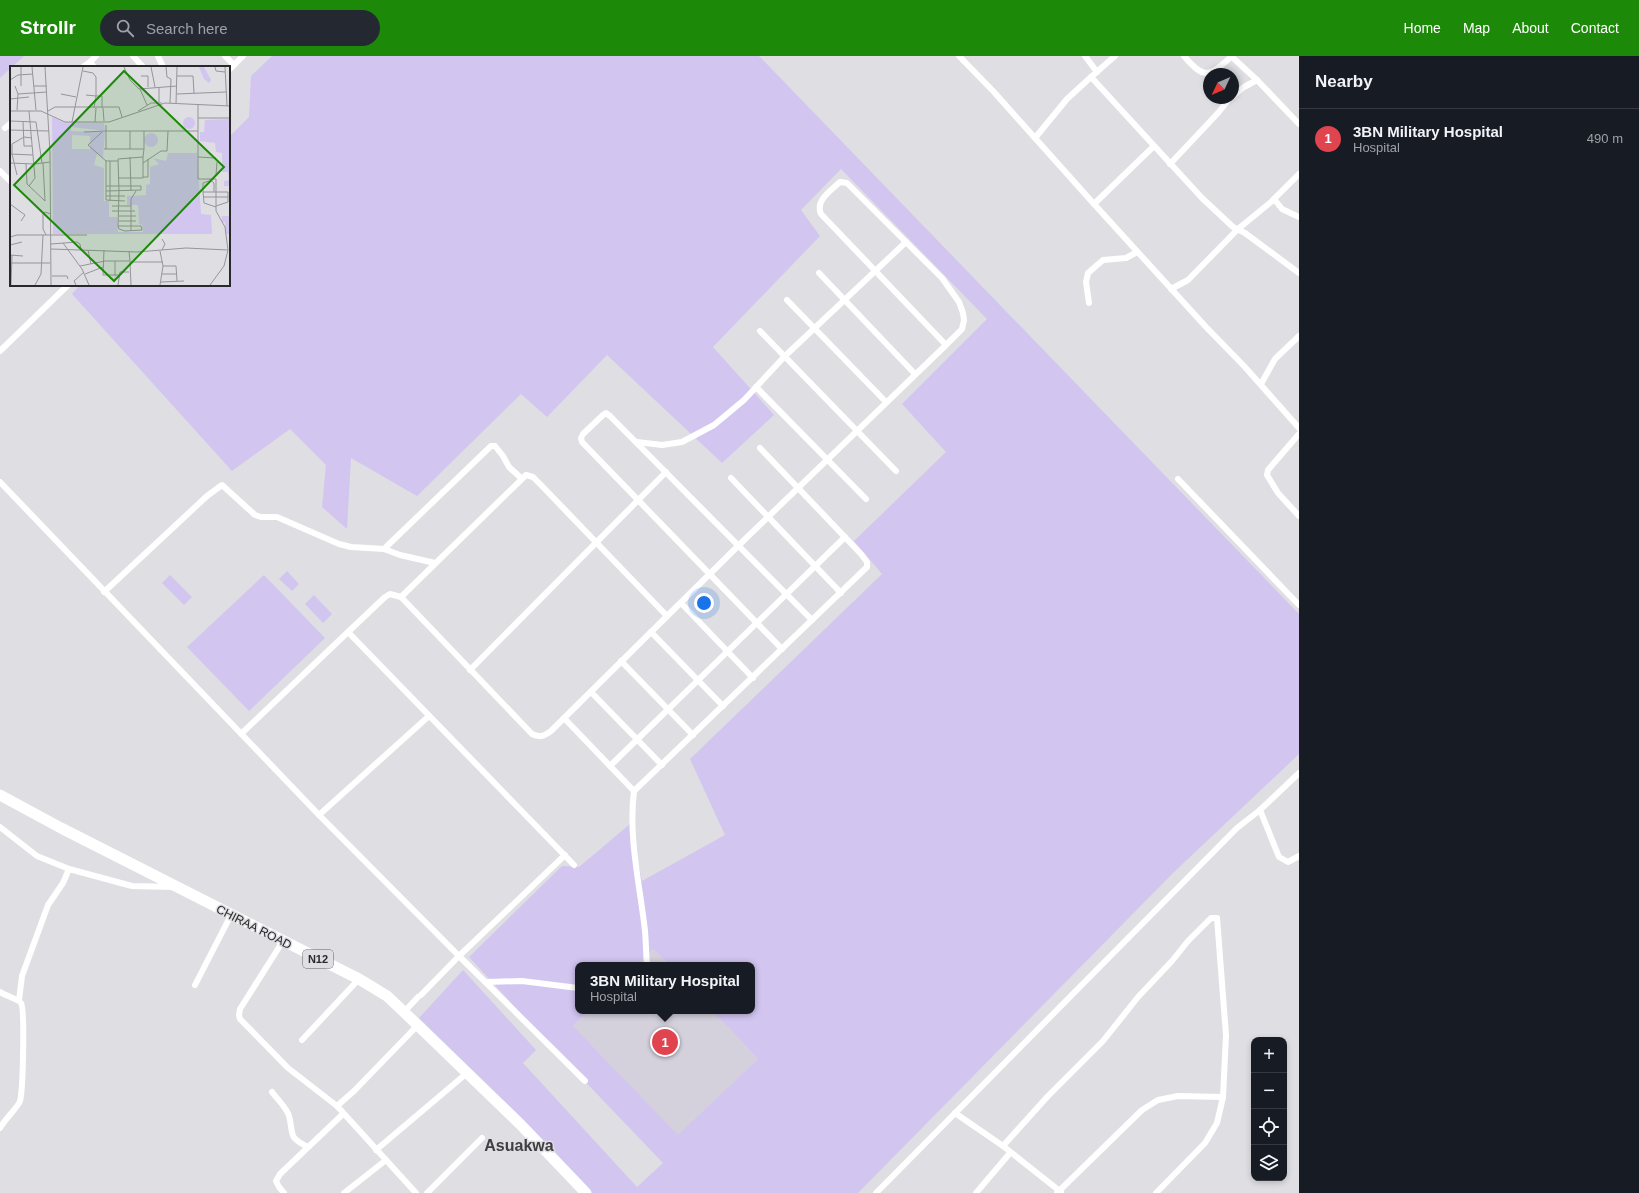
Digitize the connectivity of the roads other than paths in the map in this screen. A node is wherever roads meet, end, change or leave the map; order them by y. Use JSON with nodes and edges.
{"nodes":[{"id":1,"x":96,"y":56,"type":"edge"},
{"id":2,"x":133,"y":56,"type":"edge"},
{"id":3,"x":158,"y":56,"type":"edge"},
{"id":4,"x":225,"y":56,"type":"edge"},
{"id":5,"x":243,"y":56,"type":"edge"},
{"id":6,"x":959,"y":56,"type":"edge"},
{"id":7,"x":1085,"y":56,"type":"edge"},
{"id":8,"x":1115,"y":56,"type":"edge"},
{"id":9,"x":1184,"y":56,"type":"edge"},
{"id":10,"x":1232,"y":56,"type":"edge"},
{"id":11,"x":92,"y":65,"type":"edge"},
{"id":12,"x":142,"y":66,"type":"edge"},
{"id":13,"x":163,"y":66,"type":"edge"},
{"id":14,"x":231,"y":67,"type":"edge"},
{"id":15,"x":1097,"y":72,"type":"junction"},
{"id":16,"x":1091,"y":77,"type":"junction"},
{"id":17,"x":1257,"y":80,"type":"junction"},
{"id":18,"x":1239,"y":92,"type":"edge"},
{"id":19,"x":1225,"y":104,"type":"edge"},
{"id":20,"x":10,"y":124,"type":"edge"},
{"id":21,"x":1299,"y":124,"type":"edge"},
{"id":22,"x":5,"y":128,"type":"dead end"},
{"id":23,"x":1035,"y":138,"type":"junction"},
{"id":24,"x":1154,"y":146,"type":"junction"},
{"id":25,"x":1170,"y":164,"type":"junction"},
{"id":26,"x":0,"y":171,"type":"edge"},
{"id":27,"x":1299,"y":174,"type":"edge"},
{"id":28,"x":10,"y":181,"type":"edge"},
{"id":29,"x":1274,"y":199,"type":"junction"},
{"id":30,"x":1094,"y":204,"type":"junction"},
{"id":31,"x":1299,"y":217,"type":"edge"},
{"id":32,"x":1238,"y":229,"type":"junction"},
{"id":33,"x":906,"y":242,"type":"junction"},
{"id":34,"x":1138,"y":252,"type":"junction"},
{"id":35,"x":876,"y":271,"type":"junction"},
{"id":36,"x":1298,"y":271,"type":"edge"},
{"id":37,"x":819,"y":273,"type":"dead end"},
{"id":38,"x":67,"y":286,"type":"edge"},
{"id":39,"x":1171,"y":289,"type":"junction"},
{"id":40,"x":788,"y":300,"type":"dead end"},
{"id":41,"x":845,"y":300,"type":"junction"},
{"id":42,"x":1089,"y":303,"type":"dead end"},
{"id":43,"x":815,"y":328,"type":"junction"},
{"id":44,"x":760,"y":331,"type":"dead end"},
{"id":45,"x":1299,"y":336,"type":"edge"},
{"id":46,"x":946,"y":345,"type":"junction"},
{"id":47,"x":0,"y":351,"type":"edge"},
{"id":48,"x":785,"y":356,"type":"junction"},
{"id":49,"x":915,"y":374,"type":"junction"},
{"id":50,"x":1261,"y":384,"type":"junction"},
{"id":51,"x":756,"y":387,"type":"junction"},
{"id":52,"x":886,"y":402,"type":"junction"},
{"id":53,"x":1299,"y":428,"type":"edge"},
{"id":54,"x":857,"y":430,"type":"junction"},
{"id":55,"x":1299,"y":434,"type":"edge"},
{"id":56,"x":637,"y":442,"type":"junction"},
{"id":57,"x":760,"y":448,"type":"dead end"},
{"id":58,"x":828,"y":459,"type":"junction"},
{"id":59,"x":666,"y":472,"type":"junction"},
{"id":60,"x":896,"y":472,"type":"dead end"},
{"id":61,"x":522,"y":478,"type":"junction"},
{"id":62,"x":731,"y":478,"type":"dead end"},
{"id":63,"x":1178,"y":479,"type":"dead end"},
{"id":64,"x":0,"y":482,"type":"edge"},
{"id":65,"x":798,"y":488,"type":"junction"},
{"id":66,"x":637,"y":499,"type":"junction"},
{"id":67,"x":866,"y":499,"type":"dead end"},
{"id":68,"x":768,"y":516,"type":"junction"},
{"id":69,"x":1299,"y":516,"type":"edge"},
{"id":70,"x":845,"y":537,"type":"junction"},
{"id":71,"x":596,"y":542,"type":"junction"},
{"id":72,"x":739,"y":544,"type":"junction"},
{"id":73,"x":384,"y":549,"type":"junction"},
{"id":74,"x":435,"y":562,"type":"junction"},
{"id":75,"x":815,"y":566,"type":"junction"},
{"id":76,"x":709,"y":575,"type":"junction"},
{"id":77,"x":104,"y":592,"type":"junction"},
{"id":78,"x":841,"y":593,"type":"junction"},
{"id":79,"x":787,"y":594,"type":"junction"},
{"id":80,"x":401,"y":597,"type":"junction"},
{"id":81,"x":681,"y":603,"type":"junction"},
{"id":82,"x":1299,"y":605,"type":"edge"},
{"id":83,"x":667,"y":616,"type":"junction"},
{"id":84,"x":812,"y":620,"type":"junction"},
{"id":85,"x":757,"y":623,"type":"junction"},
{"id":86,"x":348,"y":632,"type":"junction"},
{"id":87,"x":651,"y":632,"type":"junction"},
{"id":88,"x":782,"y":649,"type":"junction"},
{"id":89,"x":727,"y":651,"type":"junction"},
{"id":90,"x":621,"y":662,"type":"junction"},
{"id":91,"x":470,"y":670,"type":"junction"},
{"id":92,"x":752,"y":678,"type":"junction"},
{"id":93,"x":698,"y":680,"type":"junction"},
{"id":94,"x":591,"y":692,"type":"junction"},
{"id":95,"x":723,"y":706,"type":"junction"},
{"id":96,"x":668,"y":710,"type":"junction"},
{"id":97,"x":428,"y":716,"type":"junction"},
{"id":98,"x":564,"y":718,"type":"junction"},
{"id":99,"x":241,"y":734,"type":"junction"},
{"id":100,"x":693,"y":735,"type":"junction"},
{"id":101,"x":637,"y":739,"type":"junction"},
{"id":102,"x":662,"y":765,"type":"junction"},
{"id":103,"x":610,"y":766,"type":"junction"},
{"id":104,"x":1299,"y":773,"type":"edge"},
{"id":105,"x":634,"y":792,"type":"junction"},
{"id":106,"x":0,"y":795,"type":"edge"},
{"id":107,"x":1260,"y":810,"type":"junction"},
{"id":108,"x":319,"y":815,"type":"junction"},
{"id":109,"x":0,"y":827,"type":"edge"},
{"id":110,"x":565,"y":855,"type":"junction"},
{"id":111,"x":1299,"y":856,"type":"edge"},
{"id":112,"x":574,"y":864,"type":"dead end"},
{"id":113,"x":69,"y":869,"type":"junction"},
{"id":114,"x":177,"y":887,"type":"junction"},
{"id":115,"x":231,"y":915,"type":"junction"},
{"id":116,"x":283,"y":941,"type":"junction"},
{"id":117,"x":459,"y":956,"type":"junction"},
{"id":118,"x":647,"y":962,"type":"edge"},
{"id":119,"x":359,"y":979,"type":"junction"},
{"id":120,"x":486,"y":982,"type":"junction"},
{"id":121,"x":196,"y":985,"type":"dead end"},
{"id":122,"x":575,"y":988,"type":"edge"},
{"id":123,"x":0,"y":992,"type":"edge"},
{"id":124,"x":19,"y":1000,"type":"junction"},
{"id":125,"x":404,"y":1012,"type":"junction"},
{"id":126,"x":418,"y":1025,"type":"junction"},
{"id":127,"x":302,"y":1040,"type":"dead end"},
{"id":128,"x":467,"y":1073,"type":"junction"},
{"id":129,"x":585,"y":1081,"type":"dead end"},
{"id":130,"x":272,"y":1092,"type":"dead end"},
{"id":131,"x":1224,"y":1097,"type":"junction"},
{"id":132,"x":337,"y":1106,"type":"junction"},
{"id":133,"x":955,"y":1113,"type":"junction"},
{"id":134,"x":343,"y":1114,"type":"junction"},
{"id":135,"x":0,"y":1128,"type":"edge"},
{"id":136,"x":482,"y":1138,"type":"dead end"},
{"id":137,"x":1003,"y":1146,"type":"junction"},
{"id":138,"x":308,"y":1147,"type":"junction"},
{"id":139,"x":376,"y":1150,"type":"junction"},
{"id":140,"x":1010,"y":1153,"type":"junction"},
{"id":141,"x":386,"y":1160,"type":"junction"},
{"id":142,"x":1059,"y":1192,"type":"edge"},
{"id":143,"x":284,"y":1193,"type":"edge"},
{"id":144,"x":344,"y":1193,"type":"edge"},
{"id":145,"x":416,"y":1193,"type":"edge"},
{"id":146,"x":427,"y":1193,"type":"edge"},
{"id":147,"x":586,"y":1193,"type":"edge"},
{"id":148,"x":876,"y":1193,"type":"edge"},
{"id":149,"x":976,"y":1193,"type":"edge"},
{"id":150,"x":1156,"y":1193,"type":"edge"}],
"edges":[{"from":1,"to":11,"type":"street"},
{"from":2,"to":12,"type":"street"},
{"from":3,"to":13,"type":"street"},
{"from":4,"to":14,"type":"street"},
{"from":5,"to":14,"type":"street"},
{"from":6,"to":23,"type":"street"},
{"from":7,"to":15,"type":"street"},
{"from":8,"to":15,"type":"street"},
{"from":9,"to":10,"type":"street"},
{"from":10,"to":17,"type":"street"},
{"from":15,"to":16,"type":"street"},
{"from":16,"to":23,"type":"street"},
{"from":16,"to":24,"type":"street"},
{"from":17,"to":18,"type":"street"},
{"from":17,"to":21,"type":"street"},
{"from":19,"to":25,"type":"street"},
{"from":20,"to":22,"type":"street"},
{"from":23,"to":30,"type":"street"},
{"from":24,"to":25,"type":"street"},
{"from":24,"to":30,"type":"street"},
{"from":25,"to":32,"type":"street"},
{"from":26,"to":28,"type":"street"},
{"from":27,"to":29,"type":"street"},
{"from":29,"to":31,"type":"street"},
{"from":29,"to":32,"type":"street"},
{"from":30,"to":34,"type":"street"},
{"from":32,"to":36,"type":"street"},
{"from":32,"to":39,"type":"street"},
{"from":33,"to":35,"type":"street"},
{"from":33,"to":35,"type":"street"},
{"from":33,"to":46,"type":"street"},
{"from":34,"to":39,"type":"street"},
{"from":34,"to":42,"type":"street"},
{"from":35,"to":41,"type":"street"},
{"from":35,"to":46,"type":"street"},
{"from":37,"to":41,"type":"street"},
{"from":38,"to":47,"type":"street"},
{"from":39,"to":50,"type":"street"},
{"from":40,"to":43,"type":"street"},
{"from":41,"to":43,"type":"street"},
{"from":41,"to":49,"type":"street"},
{"from":43,"to":48,"type":"street"},
{"from":43,"to":52,"type":"street"},
{"from":44,"to":48,"type":"street"},
{"from":45,"to":50,"type":"street"},
{"from":46,"to":49,"type":"street"},
{"from":48,"to":51,"type":"street"},
{"from":48,"to":54,"type":"street"},
{"from":49,"to":52,"type":"street"},
{"from":50,"to":53,"type":"street"},
{"from":51,"to":56,"type":"street"},
{"from":51,"to":58,"type":"street"},
{"from":52,"to":54,"type":"street"},
{"from":54,"to":58,"type":"street"},
{"from":54,"to":60,"type":"street"},
{"from":55,"to":69,"type":"street"},
{"from":56,"to":59,"type":"street"},
{"from":56,"to":66,"type":"street"},
{"from":57,"to":65,"type":"street"},
{"from":58,"to":65,"type":"street"},
{"from":58,"to":67,"type":"street"},
{"from":59,"to":66,"type":"street"},
{"from":59,"to":72,"type":"street"},
{"from":61,"to":71,"type":"street"},
{"from":61,"to":73,"type":"street"},
{"from":61,"to":74,"type":"street"},
{"from":62,"to":68,"type":"street"},
{"from":63,"to":82,"type":"street"},
{"from":64,"to":77,"type":"street"},
{"from":65,"to":68,"type":"street"},
{"from":65,"to":70,"type":"street"},
{"from":66,"to":71,"type":"street"},
{"from":66,"to":76,"type":"street"},
{"from":68,"to":72,"type":"street"},
{"from":68,"to":75,"type":"street"},
{"from":70,"to":75,"type":"street"},
{"from":70,"to":78,"type":"street"},
{"from":71,"to":83,"type":"street"},
{"from":71,"to":91,"type":"street"},
{"from":72,"to":76,"type":"street"},
{"from":72,"to":79,"type":"street"},
{"from":73,"to":74,"type":"street"},
{"from":73,"to":77,"type":"street"},
{"from":74,"to":80,"type":"street"},
{"from":75,"to":78,"type":"street"},
{"from":75,"to":79,"type":"street"},
{"from":76,"to":81,"type":"street"},
{"from":76,"to":85,"type":"street"},
{"from":77,"to":99,"type":"street"},
{"from":78,"to":84,"type":"street"},
{"from":79,"to":84,"type":"street"},
{"from":79,"to":85,"type":"street"},
{"from":80,"to":86,"type":"street"},
{"from":80,"to":91,"type":"street"},
{"from":81,"to":83,"type":"street"},
{"from":81,"to":89,"type":"street"},
{"from":83,"to":87,"type":"street"},
{"from":84,"to":88,"type":"street"},
{"from":85,"to":88,"type":"street"},
{"from":85,"to":89,"type":"street"},
{"from":86,"to":97,"type":"street"},
{"from":86,"to":99,"type":"street"},
{"from":87,"to":90,"type":"street"},
{"from":87,"to":93,"type":"street"},
{"from":88,"to":92,"type":"street"},
{"from":89,"to":92,"type":"street"},
{"from":89,"to":93,"type":"street"},
{"from":90,"to":94,"type":"street"},
{"from":90,"to":96,"type":"street"},
{"from":91,"to":98,"type":"street"},
{"from":92,"to":95,"type":"street"},
{"from":93,"to":95,"type":"street"},
{"from":93,"to":96,"type":"street"},
{"from":94,"to":98,"type":"street"},
{"from":94,"to":101,"type":"street"},
{"from":95,"to":100,"type":"street"},
{"from":96,"to":100,"type":"street"},
{"from":96,"to":101,"type":"street"},
{"from":97,"to":108,"type":"street"},
{"from":97,"to":110,"type":"street"},
{"from":98,"to":103,"type":"street"},
{"from":99,"to":108,"type":"street"},
{"from":100,"to":102,"type":"street"},
{"from":101,"to":102,"type":"street"},
{"from":101,"to":103,"type":"street"},
{"from":102,"to":105,"type":"street"},
{"from":103,"to":105,"type":"street"},
{"from":104,"to":107,"type":"street"},
{"from":105,"to":118,"type":"street"},
{"from":106,"to":114,"type":"highway","name":"CHIRAA ROAD","number":"N12"},
{"from":107,"to":111,"type":"street"},
{"from":107,"to":133,"type":"street"},
{"from":108,"to":117,"type":"street"},
{"from":109,"to":113,"type":"street"},
{"from":110,"to":112,"type":"street"},
{"from":110,"to":117,"type":"street"},
{"from":113,"to":114,"type":"street"},
{"from":113,"to":124,"type":"street"},
{"from":114,"to":115,"type":"highway","name":"CHIRAA ROAD","number":"N12"},
{"from":115,"to":116,"type":"highway","name":"CHIRAA ROAD","number":"N12"},
{"from":115,"to":121,"type":"street"},
{"from":116,"to":119,"type":"highway","name":"CHIRAA ROAD","number":"N12"},
{"from":116,"to":132,"type":"street"},
{"from":117,"to":120,"type":"street"},
{"from":117,"to":125,"type":"street"},
{"from":119,"to":125,"type":"highway","name":"CHIRAA ROAD","number":"N12"},
{"from":119,"to":127,"type":"street"},
{"from":120,"to":122,"type":"street"},
{"from":120,"to":129,"type":"street"},
{"from":123,"to":124,"type":"street"},
{"from":124,"to":135,"type":"street"},
{"from":125,"to":126,"type":"highway","name":"CHIRAA ROAD","number":"N12"},
{"from":126,"to":128,"type":"highway","name":"CHIRAA ROAD","number":"N12"},
{"from":126,"to":132,"type":"street"},
{"from":128,"to":139,"type":"street"},
{"from":128,"to":147,"type":"highway","name":"CHIRAA ROAD","number":"N12"},
{"from":130,"to":138,"type":"street"},
{"from":131,"to":137,"type":"street"},
{"from":131,"to":142,"type":"street"},
{"from":131,"to":150,"type":"street"},
{"from":132,"to":134,"type":"street"},
{"from":133,"to":137,"type":"street"},
{"from":133,"to":148,"type":"street"},
{"from":134,"to":138,"type":"street"},
{"from":134,"to":139,"type":"street"},
{"from":136,"to":146,"type":"street"},
{"from":137,"to":140,"type":"street"},
{"from":138,"to":143,"type":"street"},
{"from":139,"to":141,"type":"street"},
{"from":140,"to":142,"type":"street"},
{"from":140,"to":149,"type":"street"},
{"from":141,"to":144,"type":"street"},
{"from":141,"to":145,"type":"street"}]}
